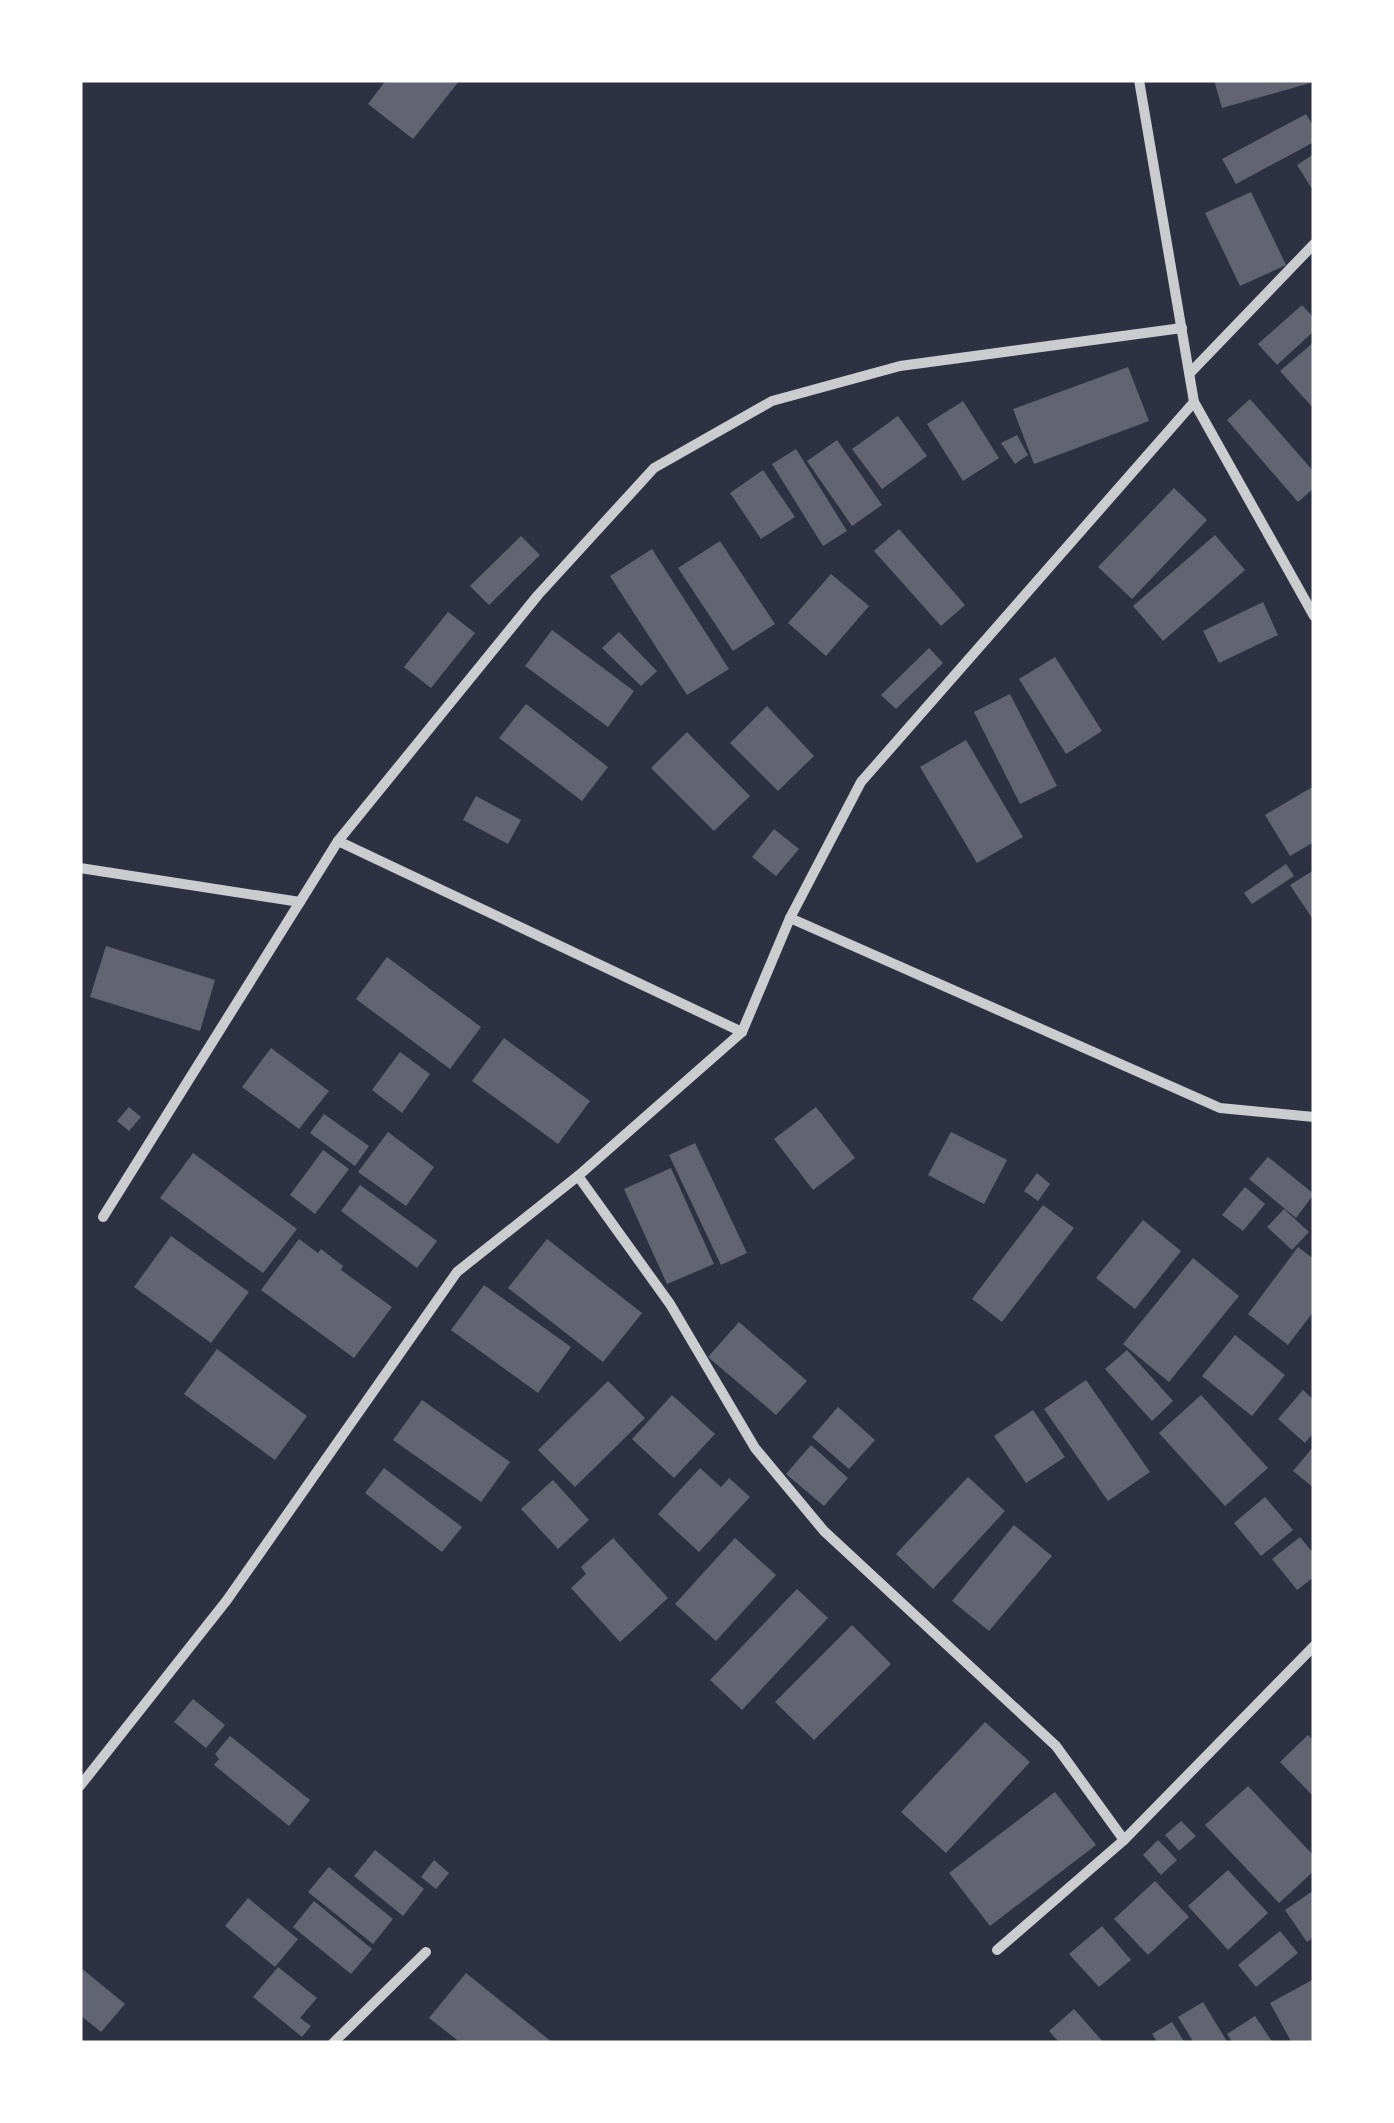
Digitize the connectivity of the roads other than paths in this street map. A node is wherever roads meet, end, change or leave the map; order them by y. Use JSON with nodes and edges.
{"nodes":[{"id":1,"x":1139,"y":80,"type":"edge"},
{"id":2,"x":1314,"y":244,"type":"edge"},
{"id":3,"x":1182,"y":328,"type":"junction"},
{"id":4,"x":1190,"y":373,"type":"junction"},
{"id":5,"x":1194,"y":402,"type":"junction"},
{"id":6,"x":1314,"y":616,"type":"edge"},
{"id":7,"x":338,"y":841,"type":"junction"},
{"id":8,"x":80,"y":868,"type":"edge"},
{"id":9,"x":300,"y":902,"type":"junction"},
{"id":10,"x":790,"y":918,"type":"junction"},
{"id":11,"x":742,"y":1032,"type":"junction"},
{"id":12,"x":1314,"y":1117,"type":"edge"},
{"id":13,"x":578,"y":1176,"type":"junction"},
{"id":14,"x":103,"y":1217,"type":"dead end"},
{"id":15,"x":1314,"y":1646,"type":"edge"},
{"id":16,"x":80,"y":1786,"type":"edge"},
{"id":17,"x":1124,"y":1840,"type":"junction"},
{"id":18,"x":996,"y":1950,"type":"dead end"},
{"id":19,"x":426,"y":1952,"type":"dead end"},
{"id":20,"x":333,"y":2043,"type":"edge"}],
"edges":[{"from":1,"to":3,"type":"street"},
{"from":2,"to":4,"type":"street"},
{"from":3,"to":4,"type":"street"},
{"from":3,"to":7,"type":"street"},
{"from":4,"to":5,"type":"street"},
{"from":5,"to":6,"type":"street"},
{"from":5,"to":10,"type":"street"},
{"from":7,"to":9,"type":"street"},
{"from":7,"to":11,"type":"street"},
{"from":8,"to":9,"type":"street"},
{"from":9,"to":14,"type":"street"},
{"from":10,"to":11,"type":"street"},
{"from":10,"to":12,"type":"street"},
{"from":11,"to":13,"type":"street"},
{"from":13,"to":16,"type":"street"},
{"from":13,"to":17,"type":"street"},
{"from":15,"to":17,"type":"street"},
{"from":17,"to":18,"type":"street"},
{"from":19,"to":20,"type":"street"}]}
